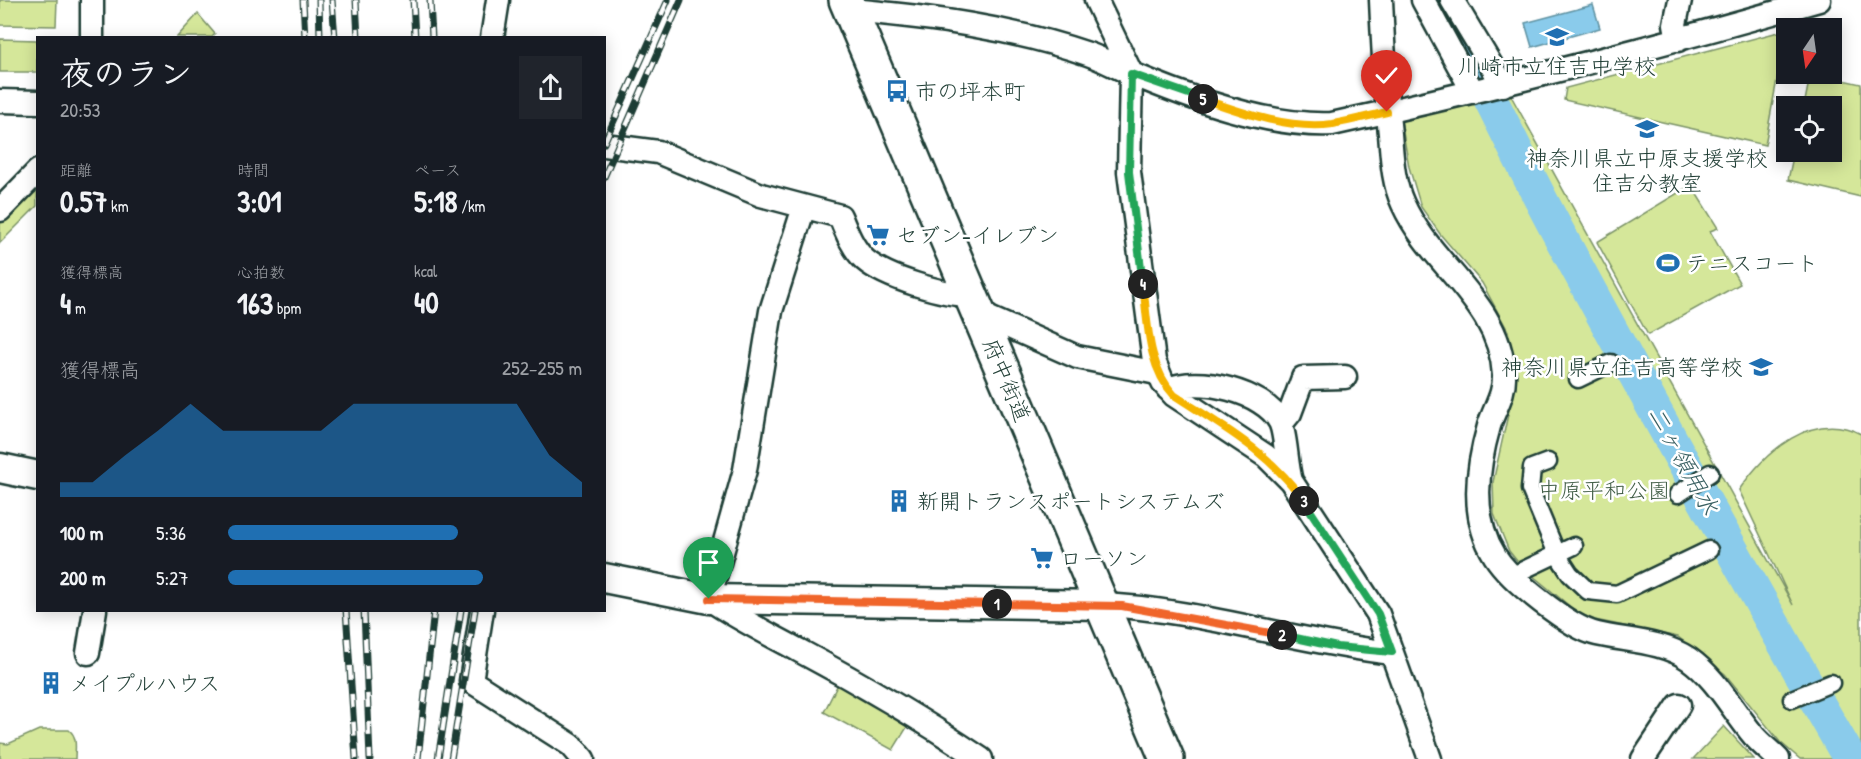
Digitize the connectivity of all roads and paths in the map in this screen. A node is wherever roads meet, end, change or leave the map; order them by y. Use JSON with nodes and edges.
{"nodes":[{"id":1,"x":92,"y":0,"type":"edge"},
{"id":2,"x":498,"y":0,"type":"edge"},
{"id":3,"x":1096,"y":0,"type":"edge"},
{"id":4,"x":1381,"y":0,"type":"edge"},
{"id":5,"x":1423,"y":0,"type":"edge"},
{"id":6,"x":1452,"y":0,"type":"edge"},
{"id":7,"x":1680,"y":0,"type":"edge"},
{"id":8,"x":1819,"y":0,"type":"edge"},
{"id":9,"x":848,"y":5,"type":"edge"},
{"id":10,"x":92,"y":36,"type":"edge"},
{"id":11,"x":492,"y":36,"type":"edge"},
{"id":12,"x":1678,"y":40,"type":"junction"},
{"id":13,"x":1131,"y":74,"type":"junction"},
{"id":14,"x":1488,"y":88,"type":"junction"},
{"id":15,"x":0,"y":101,"type":"edge"},
{"id":16,"x":36,"y":102,"type":"edge"},
{"id":17,"x":1387,"y":112,"type":"junction"},
{"id":18,"x":606,"y":145,"type":"edge"},
{"id":19,"x":36,"y":173,"type":"edge"},
{"id":20,"x":804,"y":207,"type":"junction"},
{"id":21,"x":0,"y":210,"type":"edge"},
{"id":22,"x":974,"y":304,"type":"junction"},
{"id":23,"x":1611,"y":363,"type":"dead end"},
{"id":24,"x":1345,"y":377,"type":"dead end"},
{"id":25,"x":1578,"y":379,"type":"dead end"},
{"id":26,"x":1163,"y":381,"type":"junction"},
{"id":27,"x":1281,"y":424,"type":"junction"},
{"id":28,"x":1548,"y":462,"type":"dead end"},
{"id":29,"x":0,"y":468,"type":"edge"},
{"id":30,"x":1710,"y":473,"type":"dead end"},
{"id":31,"x":36,"y":476,"type":"edge"},
{"id":32,"x":1291,"y":481,"type":"junction"},
{"id":33,"x":1678,"y":494,"type":"dead end"},
{"id":34,"x":1574,"y":546,"type":"dead end"},
{"id":35,"x":1709,"y":550,"type":"dead end"},
{"id":36,"x":1557,"y":554,"type":"junction"},
{"id":37,"x":1513,"y":575,"type":"junction"},
{"id":38,"x":606,"y":578,"type":"edge"},
{"id":39,"x":709,"y":599,"type":"junction"},
{"id":40,"x":1102,"y":605,"type":"junction"},
{"id":41,"x":95,"y":612,"type":"edge"},
{"id":42,"x":482,"y":612,"type":"edge"},
{"id":43,"x":1392,"y":652,"type":"junction"},
{"id":44,"x":88,"y":653,"type":"dead end"},
{"id":45,"x":1831,"y":683,"type":"dead end"},
{"id":46,"x":1792,"y":699,"type":"dead end"},
{"id":47,"x":1679,"y":705,"type":"dead end"},
{"id":48,"x":1424,"y":755,"type":"edge"},
{"id":49,"x":583,"y":759,"type":"edge"},
{"id":50,"x":981,"y":759,"type":"edge"},
{"id":51,"x":1167,"y":759,"type":"edge"},
{"id":52,"x":1643,"y":759,"type":"edge"},
{"id":53,"x":1778,"y":759,"type":"edge"}],
"edges":[{"from":1,"to":10,"type":"street"},
{"from":2,"to":11,"type":"street"},
{"from":3,"to":13,"type":"street"},
{"from":4,"to":17,"type":"street"},
{"from":5,"to":14,"type":"street"},
{"from":6,"to":14,"type":"street"},
{"from":7,"to":12,"type":"street"},
{"from":8,"to":12,"type":"street"},
{"from":9,"to":13,"type":"street"},
{"from":9,"to":22,"type":"highway","name":"府中街道"},
{"from":12,"to":14,"type":"street"},
{"from":13,"to":17,"type":"street"},
{"from":13,"to":26,"type":"street"},
{"from":14,"to":17,"type":"street"},
{"from":15,"to":16,"type":"street"},
{"from":17,"to":37,"type":"street"},
{"from":18,"to":20,"type":"street"},
{"from":19,"to":21,"type":"street"},
{"from":20,"to":22,"type":"street"},
{"from":20,"to":39,"type":"street"},
{"from":22,"to":26,"type":"street"},
{"from":22,"to":40,"type":"highway","name":"府中街道"},
{"from":23,"to":25,"type":"street"},
{"from":24,"to":27,"type":"street"},
{"from":26,"to":27,"type":"street"},
{"from":26,"to":32,"type":"street"},
{"from":27,"to":32,"type":"street"},
{"from":28,"to":36,"type":"street"},
{"from":29,"to":31,"type":"street"},
{"from":30,"to":33,"type":"street"},
{"from":32,"to":43,"type":"street"},
{"from":34,"to":36,"type":"street"},
{"from":35,"to":36,"type":"street"},
{"from":36,"to":37,"type":"street"},
{"from":37,"to":53,"type":"street"},
{"from":38,"to":39,"type":"street"},
{"from":39,"to":40,"type":"street"},
{"from":39,"to":50,"type":"street"},
{"from":40,"to":43,"type":"street"},
{"from":40,"to":51,"type":"highway","name":"府中街道"},
{"from":41,"to":44,"type":"street"},
{"from":42,"to":49,"type":"street"},
{"from":43,"to":48,"type":"street"},
{"from":45,"to":46,"type":"street"},
{"from":47,"to":52,"type":"street"}]}
